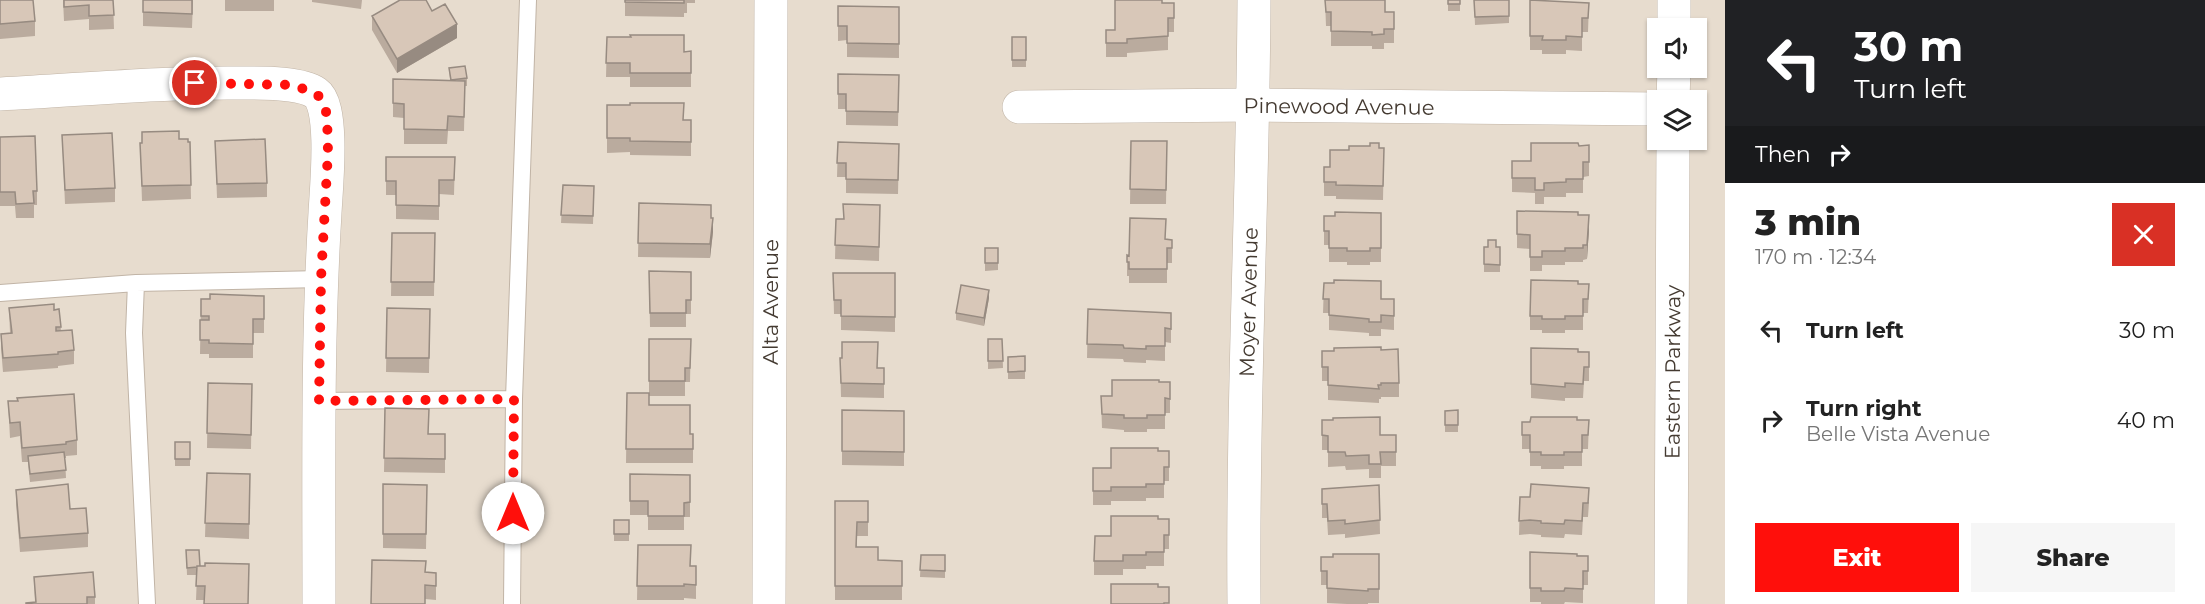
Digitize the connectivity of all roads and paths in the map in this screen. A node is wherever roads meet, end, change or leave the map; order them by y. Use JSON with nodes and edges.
{"nodes":[{"id":1,"x":528,"y":0,"type":"edge"},
{"id":2,"x":771,"y":0,"type":"edge"},
{"id":3,"x":1254,"y":0,"type":"edge"},
{"id":4,"x":1674,"y":0,"type":"edge"},
{"id":5,"x":1674,"y":18,"type":"edge"},
{"id":6,"x":0,"y":94,"type":"edge"},
{"id":7,"x":1253,"y":105,"type":"junction"},
{"id":8,"x":1019,"y":106,"type":"dead end"},
{"id":9,"x":1647,"y":109,"type":"edge"},
{"id":10,"x":1672,"y":150,"type":"edge"},
{"id":11,"x":321,"y":279,"type":"junction"},
{"id":12,"x":136,"y":283,"type":"junction"},
{"id":13,"x":0,"y":293,"type":"edge"},
{"id":14,"x":514,"y":399,"type":"junction"},
{"id":15,"x":319,"y":401,"type":"junction"},
{"id":16,"x":147,"y":604,"type":"edge"},
{"id":17,"x":319,"y":604,"type":"edge"},
{"id":18,"x":512,"y":604,"type":"edge"},
{"id":19,"x":769,"y":604,"type":"edge"},
{"id":20,"x":1244,"y":604,"type":"edge"},
{"id":21,"x":1671,"y":604,"type":"edge"}],
"edges":[{"from":1,"to":14,"type":"lane"},
{"from":2,"to":19,"type":"street","name":"Alta Avenue"},
{"from":3,"to":7,"type":"street","name":"Moyer Avenue"},
{"from":4,"to":5,"type":"street"},
{"from":6,"to":11,"type":"street"},
{"from":7,"to":8,"type":"street","name":"Pinewood Avenue"},
{"from":7,"to":9,"type":"street","name":"Pinewood Avenue"},
{"from":7,"to":20,"type":"street","name":"Moyer Avenue"},
{"from":10,"to":21,"type":"street","name":"Eastern Parkway"},
{"from":11,"to":12,"type":"lane"},
{"from":11,"to":15,"type":"street"},
{"from":12,"to":13,"type":"lane"},
{"from":12,"to":16,"type":"lane"},
{"from":14,"to":15,"type":"lane"},
{"from":14,"to":18,"type":"lane"},
{"from":15,"to":17,"type":"street"}]}
